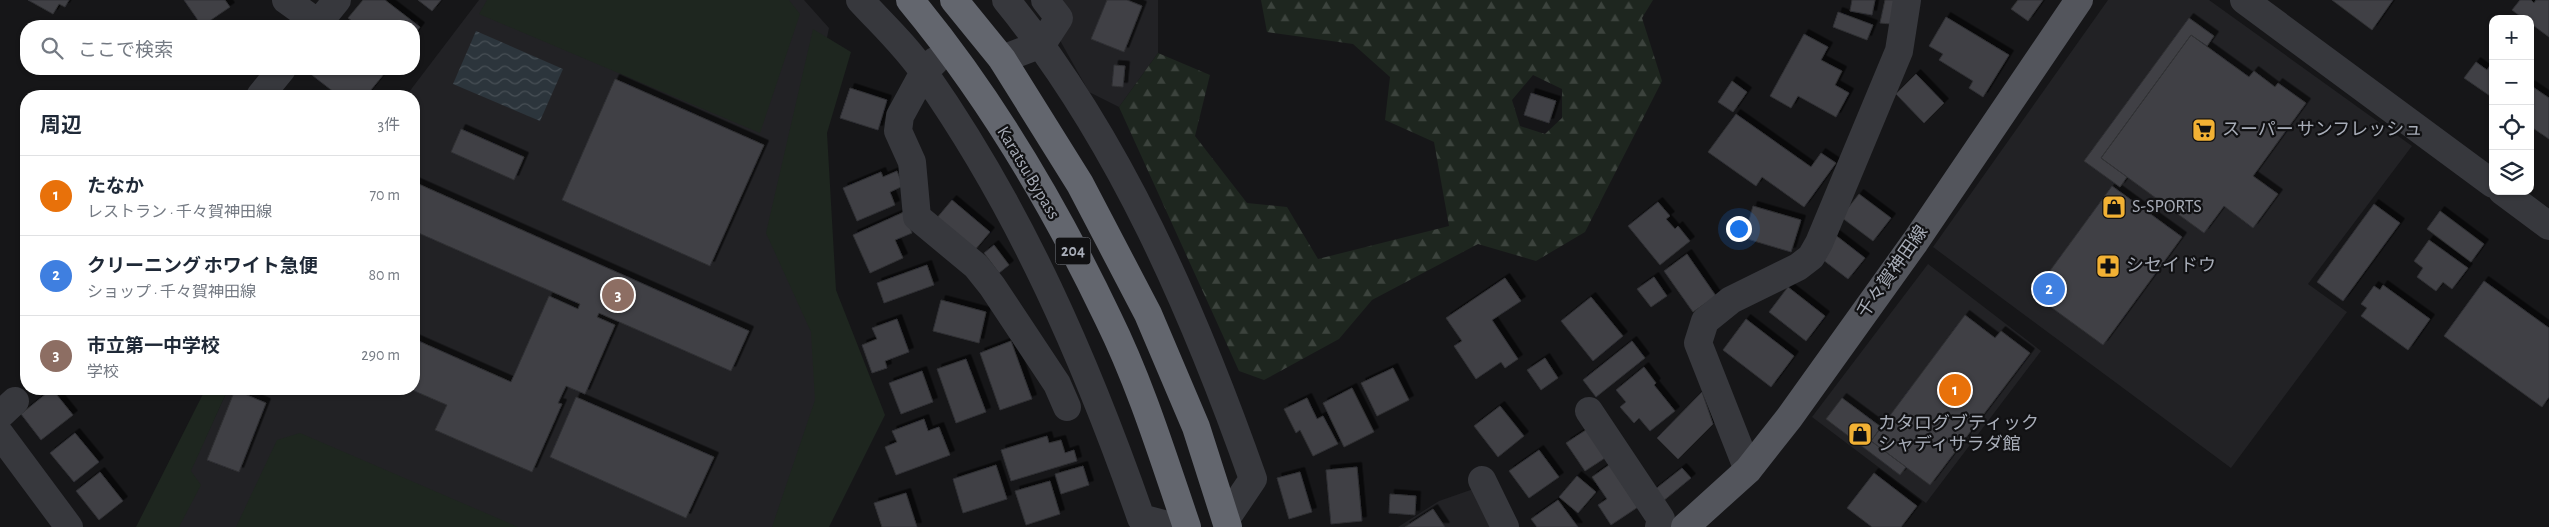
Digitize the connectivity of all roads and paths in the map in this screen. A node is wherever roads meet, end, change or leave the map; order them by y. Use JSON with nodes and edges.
{"nodes":[{"id":1,"x":286,"y":0,"type":"edge"},
{"id":2,"x":337,"y":0,"type":"edge"},
{"id":3,"x":860,"y":0,"type":"edge"},
{"id":4,"x":910,"y":0,"type":"edge"},
{"id":5,"x":954,"y":0,"type":"edge"},
{"id":6,"x":1006,"y":0,"type":"edge"},
{"id":7,"x":1045,"y":0,"type":"edge"},
{"id":8,"x":1907,"y":0,"type":"edge"},
{"id":9,"x":2079,"y":0,"type":"edge"},
{"id":10,"x":2244,"y":0,"type":"edge"},
{"id":11,"x":311,"y":20,"type":"edge"},
{"id":12,"x":321,"y":20,"type":"edge"},
{"id":13,"x":1042,"y":44,"type":"junction"},
{"id":14,"x":949,"y":46,"type":"junction"},
{"id":15,"x":1002,"y":59,"type":"junction"},
{"id":16,"x":924,"y":72,"type":"junction"},
{"id":17,"x":277,"y":75,"type":"edge"},
{"id":18,"x":265,"y":90,"type":"edge"},
{"id":19,"x":2489,"y":181,"type":"edge"},
{"id":20,"x":2507,"y":195,"type":"edge"},
{"id":21,"x":2549,"y":226,"type":"edge"},
{"id":22,"x":1068,"y":407,"type":"dead end"},
{"id":23,"x":1589,"y":412,"type":"dead end"},
{"id":24,"x":0,"y":434,"type":"edge"},
{"id":25,"x":1748,"y":470,"type":"junction"},
{"id":26,"x":1482,"y":480,"type":"dead end"},
{"id":27,"x":1227,"y":523,"type":"edge"},
{"id":28,"x":69,"y":527,"type":"edge"},
{"id":29,"x":1175,"y":527,"type":"edge"},
{"id":30,"x":1187,"y":527,"type":"edge"},
{"id":31,"x":1505,"y":527,"type":"edge"},
{"id":32,"x":1659,"y":527,"type":"edge"},
{"id":33,"x":1685,"y":527,"type":"edge"}],
"edges":[{"from":1,"to":11,"type":"street"},
{"from":2,"to":12,"type":"street"},
{"from":3,"to":16,"type":"street"},
{"from":4,"to":14,"type":"highway","name":"Karatsu Bypass","number":"204"},
{"from":5,"to":15,"type":"highway","number":"204"},
{"from":6,"to":13,"type":"street"},
{"from":7,"to":13,"type":"street"},
{"from":8,"to":25,"type":"street"},
{"from":9,"to":25,"type":"main road","name":"千々賀神田線"},
{"from":10,"to":19,"type":"street"},
{"from":13,"to":15,"type":"street"},
{"from":13,"to":27,"type":"street"},
{"from":14,"to":16,"type":"street"},
{"from":14,"to":30,"type":"highway","name":"Karatsu Bypass","number":"204"},
{"from":15,"to":27,"type":"highway","number":"204"},
{"from":16,"to":22,"type":"street"},
{"from":16,"to":29,"type":"street"},
{"from":17,"to":18,"type":"street"},
{"from":20,"to":21,"type":"street"},
{"from":23,"to":32,"type":"street"},
{"from":24,"to":28,"type":"street"},
{"from":25,"to":33,"type":"main road","name":"千々賀神田線"},
{"from":26,"to":31,"type":"street"}]}
